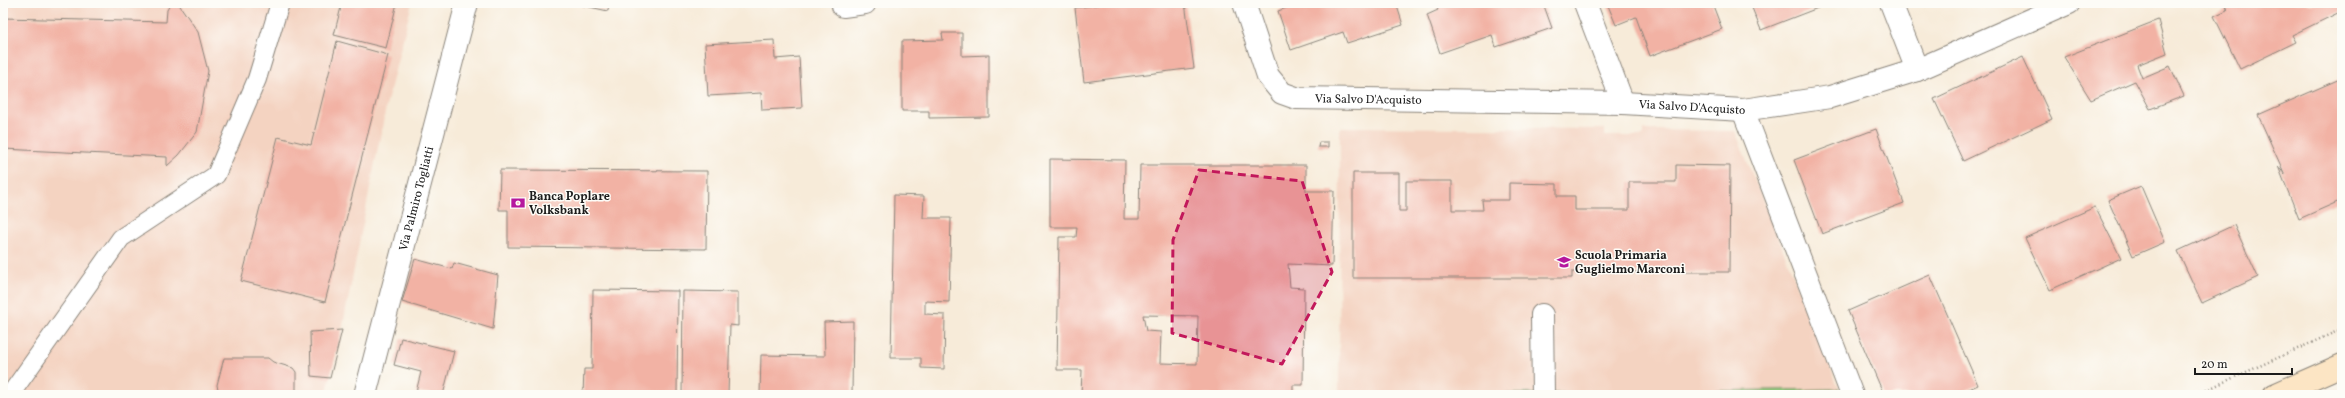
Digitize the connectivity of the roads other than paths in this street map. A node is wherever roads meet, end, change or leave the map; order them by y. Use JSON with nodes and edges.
{"nodes":[{"id":1,"x":280,"y":3,"type":"edge"},
{"id":2,"x":467,"y":3,"type":"edge"},
{"id":3,"x":865,"y":3,"type":"edge"},
{"id":4,"x":1244,"y":3,"type":"edge"},
{"id":5,"x":1585,"y":3,"type":"edge"},
{"id":6,"x":1891,"y":3,"type":"edge"},
{"id":7,"x":2068,"y":3,"type":"edge"},
{"id":8,"x":844,"y":6,"type":"dead end"},
{"id":9,"x":1917,"y":70,"type":"junction"},
{"id":10,"x":1623,"y":103,"type":"junction"},
{"id":11,"x":1743,"y":110,"type":"junction"},
{"id":12,"x":1542,"y":315,"type":"dead end"},
{"id":13,"x":2342,"y":365,"type":"edge"},
{"id":14,"x":5,"y":395,"type":"edge"},
{"id":15,"x":365,"y":395,"type":"edge"},
{"id":16,"x":1544,"y":395,"type":"edge"},
{"id":17,"x":1852,"y":395,"type":"edge"},
{"id":18,"x":2274,"y":395,"type":"edge"}],
"edges":[{"from":1,"to":14,"type":"lane"},
{"from":2,"to":15,"type":"street","name":"Via Palmiro Togliatti"},
{"from":3,"to":8,"type":"street"},
{"from":4,"to":10,"type":"street","name":"Via Salvo D'Acquisto"},
{"from":5,"to":10,"type":"street"},
{"from":6,"to":9,"type":"street"},
{"from":7,"to":9,"type":"street","name":"Via Salvo D'Acquisto"},
{"from":9,"to":11,"type":"street","name":"Via Salvo D'Acquisto"},
{"from":10,"to":11,"type":"street","name":"Via Salvo D'Acquisto"},
{"from":11,"to":17,"type":"street"},
{"from":12,"to":16,"type":"street"},
{"from":13,"to":18,"type":"main road"}]}
